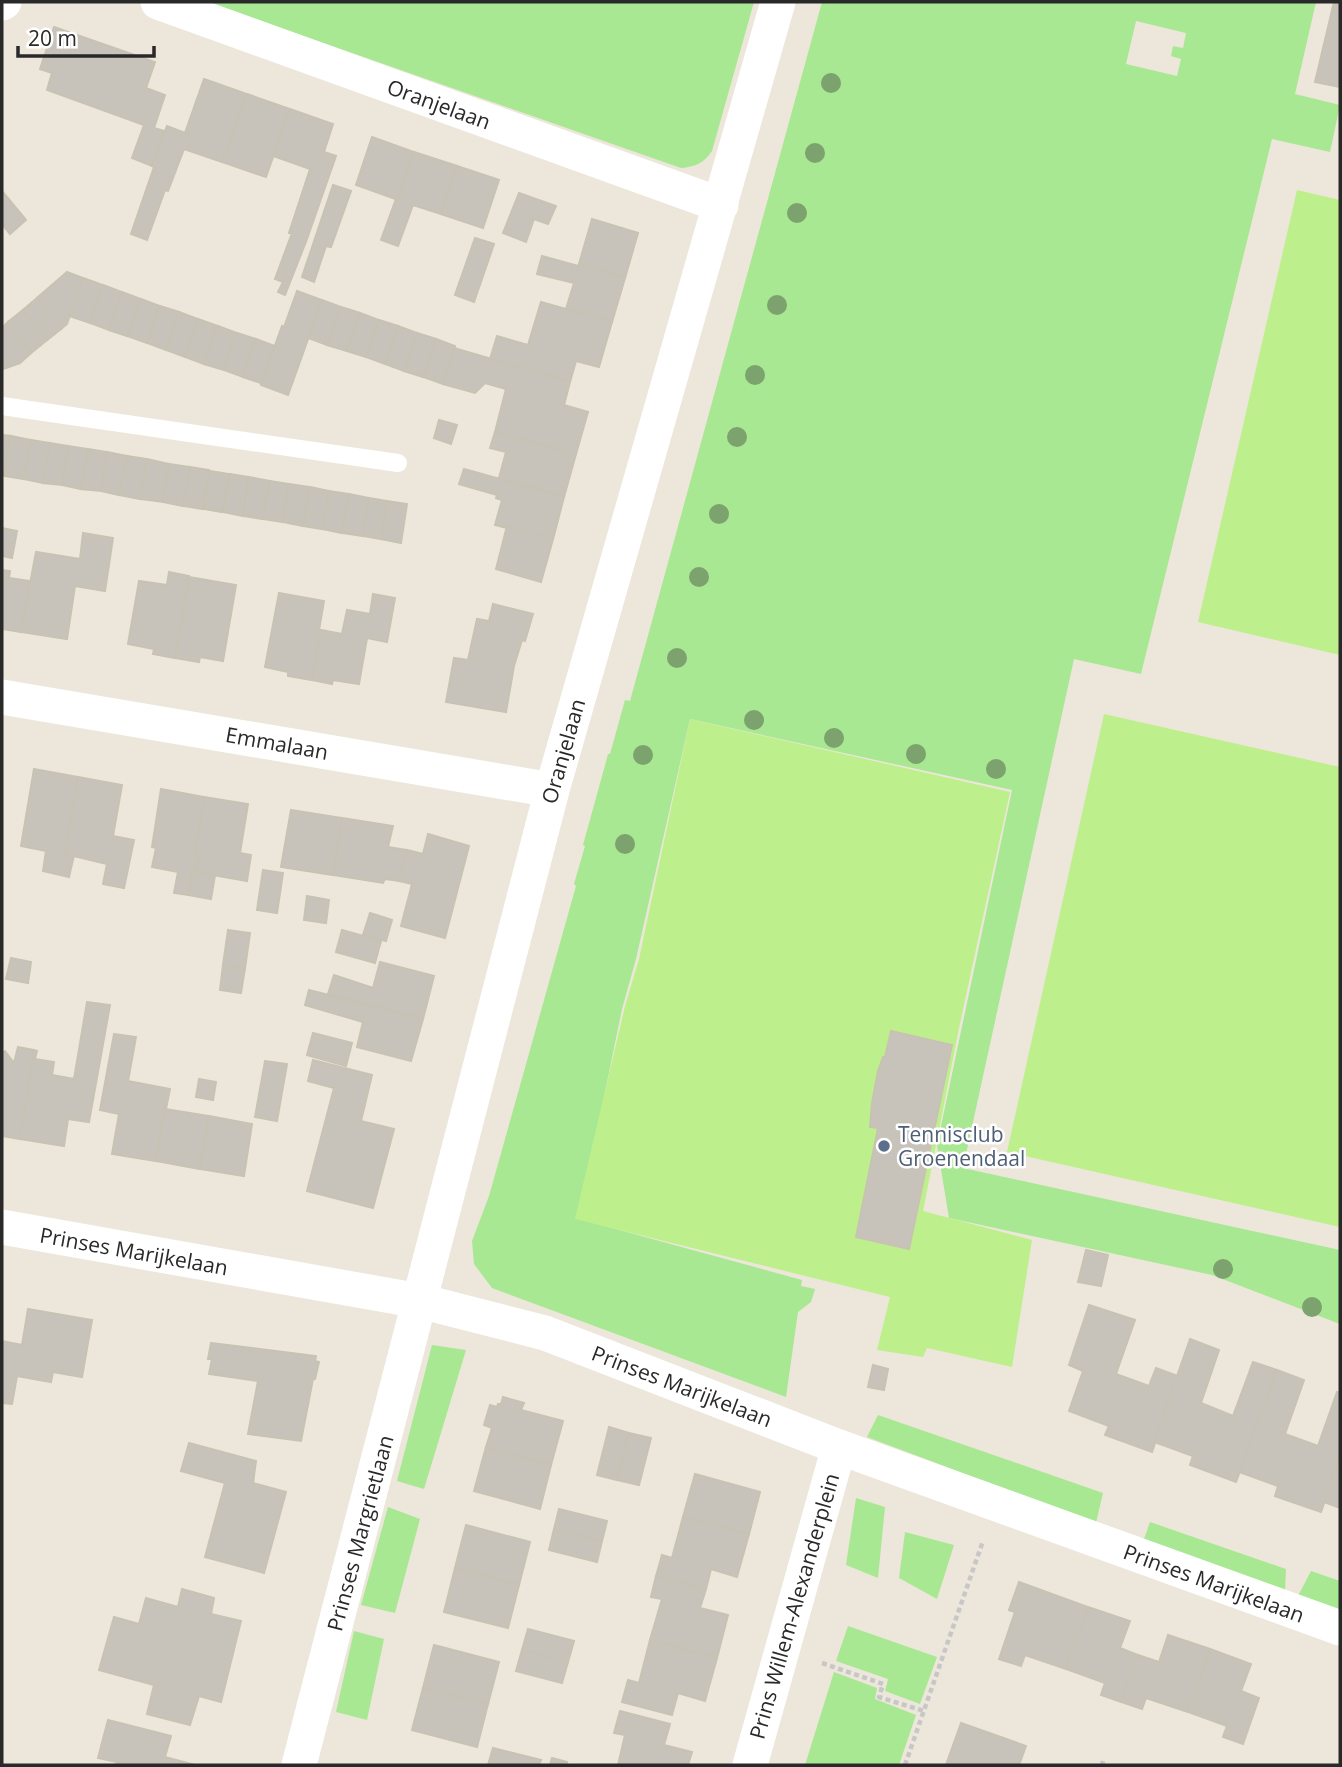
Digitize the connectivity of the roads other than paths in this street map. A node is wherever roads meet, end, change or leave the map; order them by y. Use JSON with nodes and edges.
{"nodes":[{"id":1,"x":158,"y":2,"type":"edge"},
{"id":2,"x":778,"y":2,"type":"edge"},
{"id":3,"x":721,"y":205,"type":"junction"},
{"id":4,"x":2,"y":406,"type":"edge"},
{"id":5,"x":398,"y":463,"type":"dead end"},
{"id":6,"x":2,"y":697,"type":"edge"},
{"id":7,"x":552,"y":790,"type":"junction"},
{"id":8,"x":2,"y":1227,"type":"edge"},
{"id":9,"x":420,"y":1301,"type":"junction"},
{"id":10,"x":839,"y":1447,"type":"junction"},
{"id":11,"x":1340,"y":1628,"type":"edge"},
{"id":12,"x":299,"y":1765,"type":"edge"},
{"id":13,"x":750,"y":1765,"type":"edge"}],
"edges":[{"from":1,"to":3,"type":"street","name":"Oranjelaan"},
{"from":2,"to":3,"type":"street","name":"Oranjelaan"},
{"from":3,"to":7,"type":"street","name":"Oranjelaan"},
{"from":4,"to":5,"type":"lane"},
{"from":6,"to":7,"type":"street","name":"Emmalaan"},
{"from":7,"to":9,"type":"street","name":"Oranjelaan"},
{"from":8,"to":9,"type":"street","name":"Prinses Marijkelaan"},
{"from":9,"to":10,"type":"street","name":"Prinses Marijkelaan"},
{"from":9,"to":12,"type":"street","name":"Prinses Margrietlaan"},
{"from":10,"to":11,"type":"street","name":"Prinses Marijkelaan"},
{"from":10,"to":13,"type":"street","name":"Prins Willem-Alexanderplein"}]}
